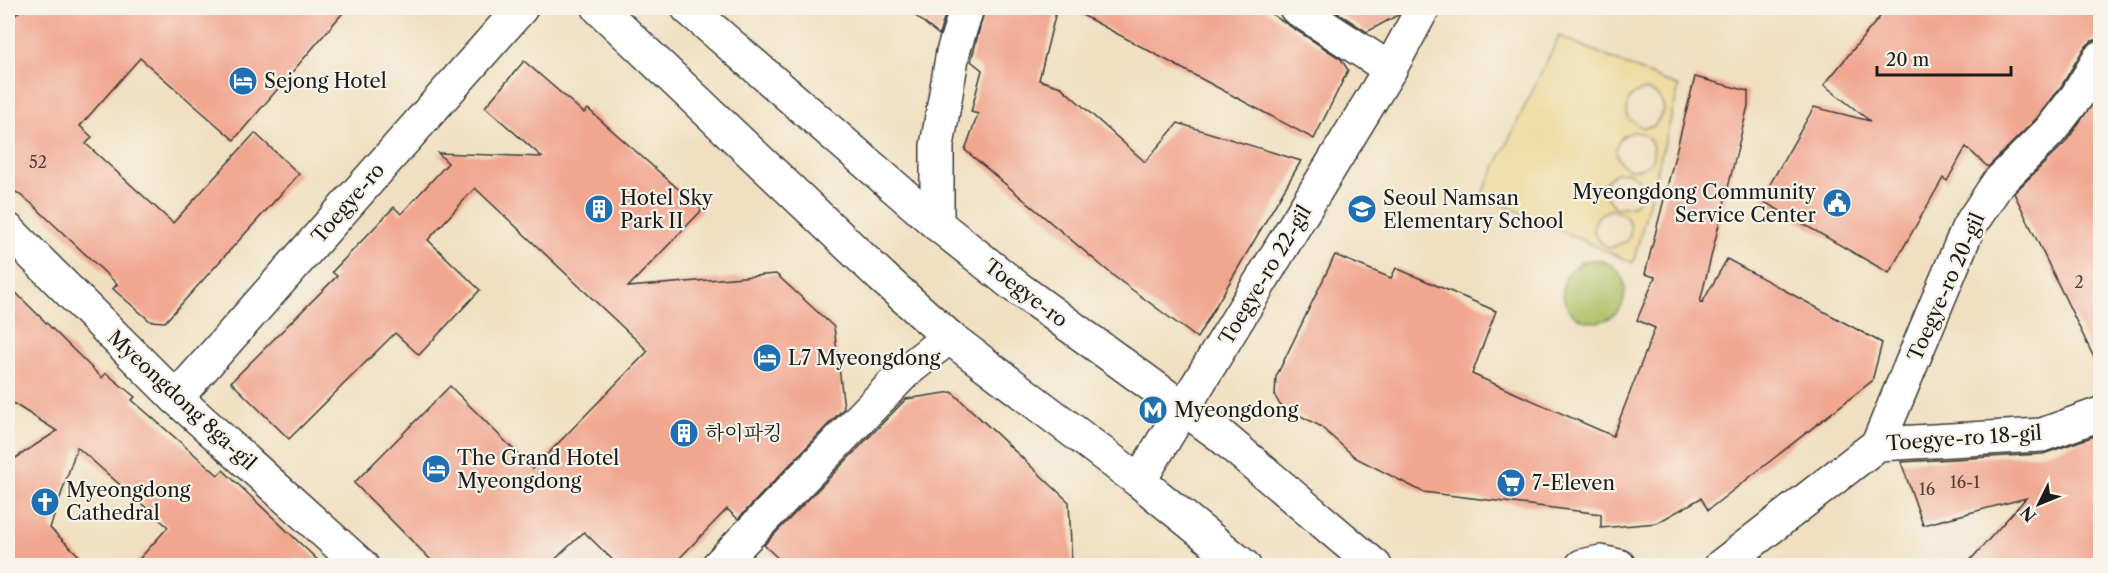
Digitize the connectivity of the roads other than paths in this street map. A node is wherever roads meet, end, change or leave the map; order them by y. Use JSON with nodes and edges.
{"nodes":[{"id":1,"x":520,"y":8,"type":"edge"},
{"id":2,"x":688,"y":8,"type":"edge"},
{"id":3,"x":967,"y":8,"type":"edge"},
{"id":4,"x":1296,"y":8,"type":"edge"},
{"id":5,"x":1423,"y":8,"type":"edge"},
{"id":6,"x":601,"y":9,"type":"edge"},
{"id":7,"x":2100,"y":58,"type":"edge"},
{"id":8,"x":1390,"y":69,"type":"junction"},
{"id":9,"x":936,"y":224,"type":"junction"},
{"id":10,"x":8,"y":230,"type":"edge"},
{"id":11,"x":949,"y":337,"type":"junction"},
{"id":12,"x":176,"y":398,"type":"junction"},
{"id":13,"x":1184,"y":409,"type":"junction"},
{"id":14,"x":2100,"y":414,"type":"edge"},
{"id":15,"x":1878,"y":444,"type":"junction"},
{"id":16,"x":1139,"y":481,"type":"junction"},
{"id":17,"x":362,"y":566,"type":"edge"},
{"id":18,"x":718,"y":566,"type":"edge"},
{"id":19,"x":1244,"y":566,"type":"edge"},
{"id":20,"x":1375,"y":566,"type":"edge"},
{"id":21,"x":1582,"y":566,"type":"edge"},
{"id":22,"x":1619,"y":566,"type":"edge"},
{"id":23,"x":1721,"y":566,"type":"edge"}],
"edges":[{"from":1,"to":12,"type":"street","name":"Toegye-ro"},
{"from":2,"to":9,"type":"street","name":"Toegye-ro"},
{"from":3,"to":9,"type":"street"},
{"from":4,"to":8,"type":"street"},
{"from":5,"to":8,"type":"street","name":"Toegye-ro 22-gil"},
{"from":6,"to":11,"type":"street"},
{"from":7,"to":15,"type":"street","name":"Toegye-ro 20-gil"},
{"from":8,"to":13,"type":"street","name":"Toegye-ro 22-gil"},
{"from":9,"to":13,"type":"street","name":"Toegye-ro"},
{"from":10,"to":12,"type":"street","name":"Myeongdong 8ga-gil"},
{"from":11,"to":16,"type":"street"},
{"from":11,"to":18,"type":"street"},
{"from":12,"to":17,"type":"street","name":"Myeongdong 8ga-gil"},
{"from":13,"to":16,"type":"street","name":"Toegye-ro 22-gil"},
{"from":13,"to":20,"type":"street","name":"Toegye-ro"},
{"from":14,"to":15,"type":"street","name":"Toegye-ro 18-gil"},
{"from":15,"to":23,"type":"street","name":"Toegye-ro 18-gil"},
{"from":16,"to":19,"type":"street"},
{"from":21,"to":22,"type":"street"}]}
